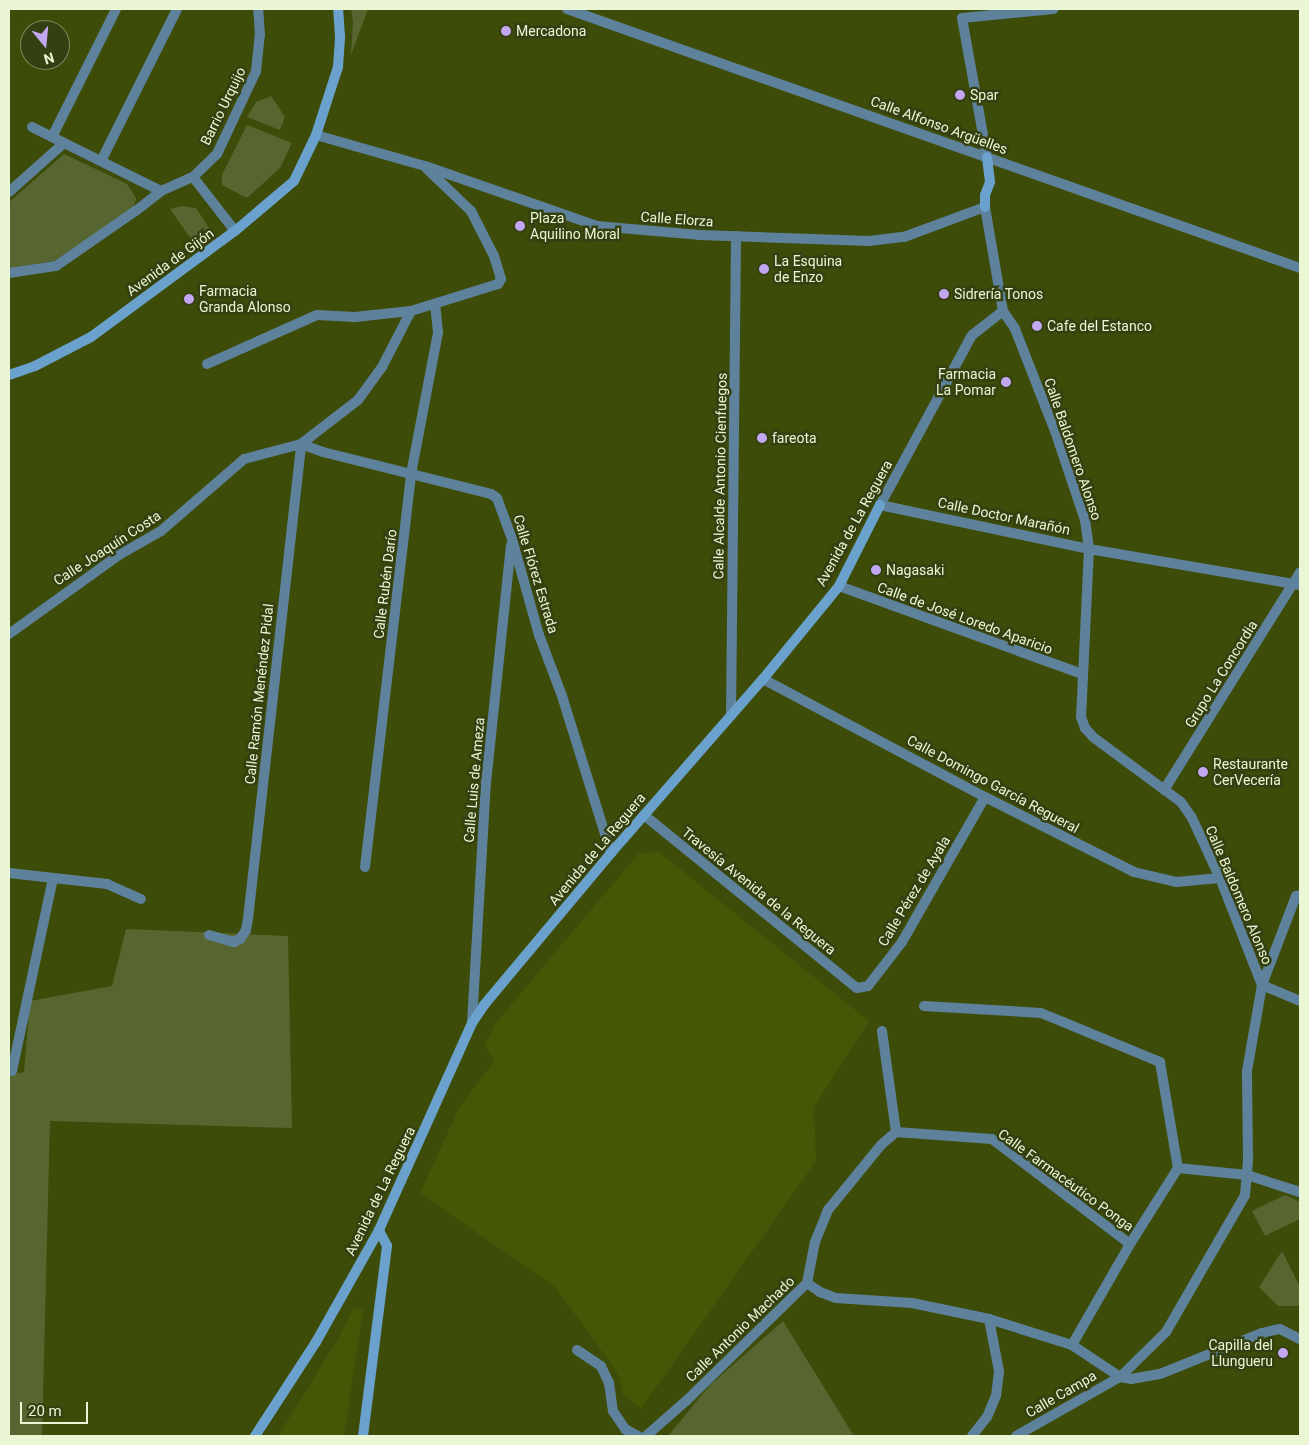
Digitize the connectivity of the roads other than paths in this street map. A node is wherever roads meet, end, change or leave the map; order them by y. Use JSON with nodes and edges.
{"nodes":[{"id":1,"x":116,"y":9,"type":"edge"},
{"id":2,"x":177,"y":9,"type":"edge"},
{"id":3,"x":258,"y":9,"type":"edge"},
{"id":4,"x":338,"y":9,"type":"edge"},
{"id":5,"x":567,"y":9,"type":"edge"},
{"id":6,"x":1054,"y":9,"type":"edge"},
{"id":7,"x":32,"y":127,"type":"dead end"},
{"id":8,"x":316,"y":135,"type":"junction"},
{"id":9,"x":52,"y":137,"type":"junction"},
{"id":10,"x":64,"y":143,"type":"junction"},
{"id":11,"x":987,"y":157,"type":"junction"},
{"id":12,"x":101,"y":161,"type":"junction"},
{"id":13,"x":425,"y":166,"type":"junction"},
{"id":14,"x":194,"y":177,"type":"junction"},
{"id":15,"x":162,"y":191,"type":"junction"},
{"id":16,"x":9,"y":192,"type":"edge"},
{"id":17,"x":986,"y":207,"type":"junction"},
{"id":18,"x":236,"y":231,"type":"junction"},
{"id":19,"x":736,"y":236,"type":"junction"},
{"id":20,"x":1300,"y":268,"type":"edge"},
{"id":21,"x":9,"y":273,"type":"edge"},
{"id":22,"x":435,"y":305,"type":"junction"},
{"id":23,"x":411,"y":311,"type":"junction"},
{"id":24,"x":1003,"y":311,"type":"junction"},
{"id":25,"x":207,"y":364,"type":"dead end"},
{"id":26,"x":9,"y":374,"type":"edge"},
{"id":27,"x":301,"y":444,"type":"junction"},
{"id":28,"x":411,"y":474,"type":"junction"},
{"id":29,"x":880,"y":505,"type":"junction"},
{"id":30,"x":512,"y":539,"type":"junction"},
{"id":31,"x":1089,"y":549,"type":"junction"},
{"id":32,"x":1300,"y":572,"type":"edge"},
{"id":33,"x":1297,"y":584,"type":"edge"},
{"id":34,"x":839,"y":586,"type":"junction"},
{"id":35,"x":9,"y":634,"type":"edge"},
{"id":36,"x":1082,"y":674,"type":"junction"},
{"id":37,"x":763,"y":679,"type":"junction"},
{"id":38,"x":730,"y":716,"type":"junction"},
{"id":39,"x":1164,"y":790,"type":"junction"},
{"id":40,"x":984,"y":797,"type":"junction"},
{"id":41,"x":644,"y":815,"type":"junction"},
{"id":42,"x":610,"y":853,"type":"junction"},
{"id":43,"x":365,"y":867,"type":"dead end"},
{"id":44,"x":9,"y":873,"type":"edge"},
{"id":45,"x":53,"y":878,"type":"junction"},
{"id":46,"x":1220,"y":878,"type":"junction"},
{"id":47,"x":1300,"y":895,"type":"edge"},
{"id":48,"x":141,"y":899,"type":"dead end"},
{"id":49,"x":209,"y":935,"type":"dead end"},
{"id":50,"x":1262,"y":985,"type":"junction"},
{"id":51,"x":857,"y":988,"type":"joint"},
{"id":52,"x":1300,"y":1001,"type":"edge"},
{"id":53,"x":924,"y":1006,"type":"dead end"},
{"id":54,"x":472,"y":1023,"type":"junction"},
{"id":55,"x":882,"y":1031,"type":"dead end"},
{"id":56,"x":12,"y":1071,"type":"dead end"},
{"id":57,"x":896,"y":1132,"type":"junction"},
{"id":58,"x":1178,"y":1168,"type":"junction"},
{"id":59,"x":1247,"y":1175,"type":"junction"},
{"id":60,"x":1300,"y":1192,"type":"edge"},
{"id":61,"x":380,"y":1230,"type":"junction"},
{"id":62,"x":1130,"y":1244,"type":"junction"},
{"id":63,"x":808,"y":1283,"type":"junction"},
{"id":64,"x":989,"y":1319,"type":"junction"},
{"id":65,"x":1300,"y":1339,"type":"edge"},
{"id":66,"x":1072,"y":1345,"type":"junction"},
{"id":67,"x":577,"y":1350,"type":"dead end"},
{"id":68,"x":1120,"y":1377,"type":"junction"},
{"id":69,"x":255,"y":1436,"type":"edge"},
{"id":70,"x":363,"y":1436,"type":"edge"},
{"id":71,"x":638,"y":1436,"type":"edge"},
{"id":72,"x":646,"y":1436,"type":"edge"},
{"id":73,"x":972,"y":1436,"type":"edge"},
{"id":74,"x":1016,"y":1436,"type":"edge"}],
"edges":[{"from":1,"to":9,"type":"street"},
{"from":2,"to":12,"type":"street"},
{"from":3,"to":14,"type":"street","name":"Barrio Urquijo"},
{"from":4,"to":8,"type":"street","name":"Avenida de Gijón"},
{"from":5,"to":11,"type":"street","name":"Calle Alfonso Argüelles"},
{"from":6,"to":11,"type":"street","name":"Calle Baldomero Alonso"},
{"from":7,"to":9,"type":"street"},
{"from":8,"to":13,"type":"street","name":"Calle Elorza"},
{"from":8,"to":18,"type":"street","name":"Avenida de Gijón"},
{"from":9,"to":10,"type":"street"},
{"from":10,"to":12,"type":"street"},
{"from":10,"to":16,"type":"street"},
{"from":11,"to":17,"type":"street","name":"Calle Baldomero Alonso"},
{"from":11,"to":20,"type":"street","name":"Calle Alfonso Argüelles"},
{"from":12,"to":15,"type":"street"},
{"from":13,"to":19,"type":"street","name":"Calle Elorza"},
{"from":13,"to":22,"type":"street"},
{"from":14,"to":15,"type":"street","name":"Barrio Urquijo"},
{"from":14,"to":18,"type":"street"},
{"from":15,"to":21,"type":"street","name":"Barrio Urquijo"},
{"from":17,"to":19,"type":"street","name":"Calle Elorza"},
{"from":17,"to":24,"type":"street","name":"Calle Baldomero Alonso"},
{"from":18,"to":26,"type":"street","name":"Avenida de Gijón"},
{"from":19,"to":38,"type":"street","name":"Calle Alcalde Antonio Cienfuegos"},
{"from":22,"to":23,"type":"street"},
{"from":22,"to":28,"type":"street","name":"Calle Rubén Darío"},
{"from":23,"to":25,"type":"street"},
{"from":23,"to":27,"type":"street","name":"Calle Joaquín Costa"},
{"from":24,"to":29,"type":"street","name":"Avenida de La Reguera"},
{"from":24,"to":31,"type":"street","name":"Calle Baldomero Alonso"},
{"from":27,"to":28,"type":"street","name":"Calle Flórez Estrada"},
{"from":27,"to":35,"type":"street","name":"Calle Joaquín Costa"},
{"from":27,"to":49,"type":"street","name":"Calle Ramón Menéndez Pidal"},
{"from":28,"to":30,"type":"street","name":"Calle Flórez Estrada"},
{"from":28,"to":43,"type":"street","name":"Calle Rubén Darío"},
{"from":29,"to":31,"type":"street","name":"Calle Doctor Marañón"},
{"from":29,"to":34,"type":"street","name":"Avenida de La Reguera"},
{"from":30,"to":42,"type":"street","name":"Calle Flórez Estrada"},
{"from":30,"to":54,"type":"street","name":"Calle Luis de Ameza"},
{"from":31,"to":33,"type":"street","name":"Calle Doctor Marañón"},
{"from":31,"to":36,"type":"street","name":"Calle Baldomero Alonso"},
{"from":32,"to":33,"type":"street","name":"Grupo La Concordia"},
{"from":33,"to":39,"type":"street","name":"Grupo La Concordia"},
{"from":34,"to":36,"type":"street","name":"Calle de José Loredo Aparicio"},
{"from":34,"to":37,"type":"street","name":"Avenida de La Reguera"},
{"from":36,"to":39,"type":"street","name":"Calle Baldomero Alonso"},
{"from":37,"to":38,"type":"street","name":"Avenida de La Reguera"},
{"from":37,"to":40,"type":"street","name":"Calle Domingo García Regueral"},
{"from":38,"to":41,"type":"street","name":"Avenida de La Reguera"},
{"from":39,"to":46,"type":"street","name":"Calle Baldomero Alonso"},
{"from":40,"to":46,"type":"street","name":"Calle Domingo García Regueral"},
{"from":40,"to":51,"type":"street","name":"Calle Pérez de Ayala"},
{"from":41,"to":42,"type":"street","name":"Avenida de La Reguera"},
{"from":41,"to":51,"type":"street","name":"Travesía Avenida de la Reguera"},
{"from":42,"to":54,"type":"street","name":"Avenida de La Reguera"},
{"from":44,"to":45,"type":"street"},
{"from":45,"to":48,"type":"street"},
{"from":45,"to":56,"type":"street"},
{"from":46,"to":50,"type":"street","name":"Calle Baldomero Alonso"},
{"from":47,"to":50,"type":"street"},
{"from":50,"to":52,"type":"street"},
{"from":50,"to":59,"type":"street"},
{"from":53,"to":58,"type":"street"},
{"from":54,"to":61,"type":"street","name":"Avenida de La Reguera"},
{"from":55,"to":57,"type":"street"},
{"from":57,"to":62,"type":"street","name":"Calle Farmacéutico Ponga"},
{"from":57,"to":63,"type":"street"},
{"from":58,"to":59,"type":"street"},
{"from":58,"to":62,"type":"street"},
{"from":59,"to":60,"type":"street"},
{"from":59,"to":68,"type":"street"},
{"from":61,"to":69,"type":"street","name":"Avenida de La Reguera"},
{"from":61,"to":70,"type":"street"},
{"from":62,"to":66,"type":"street"},
{"from":63,"to":64,"type":"street","name":"Calle Antonio Machado"},
{"from":63,"to":72,"type":"street","name":"Calle Antonio Machado"},
{"from":64,"to":66,"type":"street","name":"Calle Antonio Machado"},
{"from":64,"to":73,"type":"street"},
{"from":65,"to":68,"type":"street"},
{"from":66,"to":68,"type":"street","name":"Calle Antonio Machado"},
{"from":67,"to":71,"type":"street"},
{"from":68,"to":74,"type":"street","name":"Calle Campa"}]}
